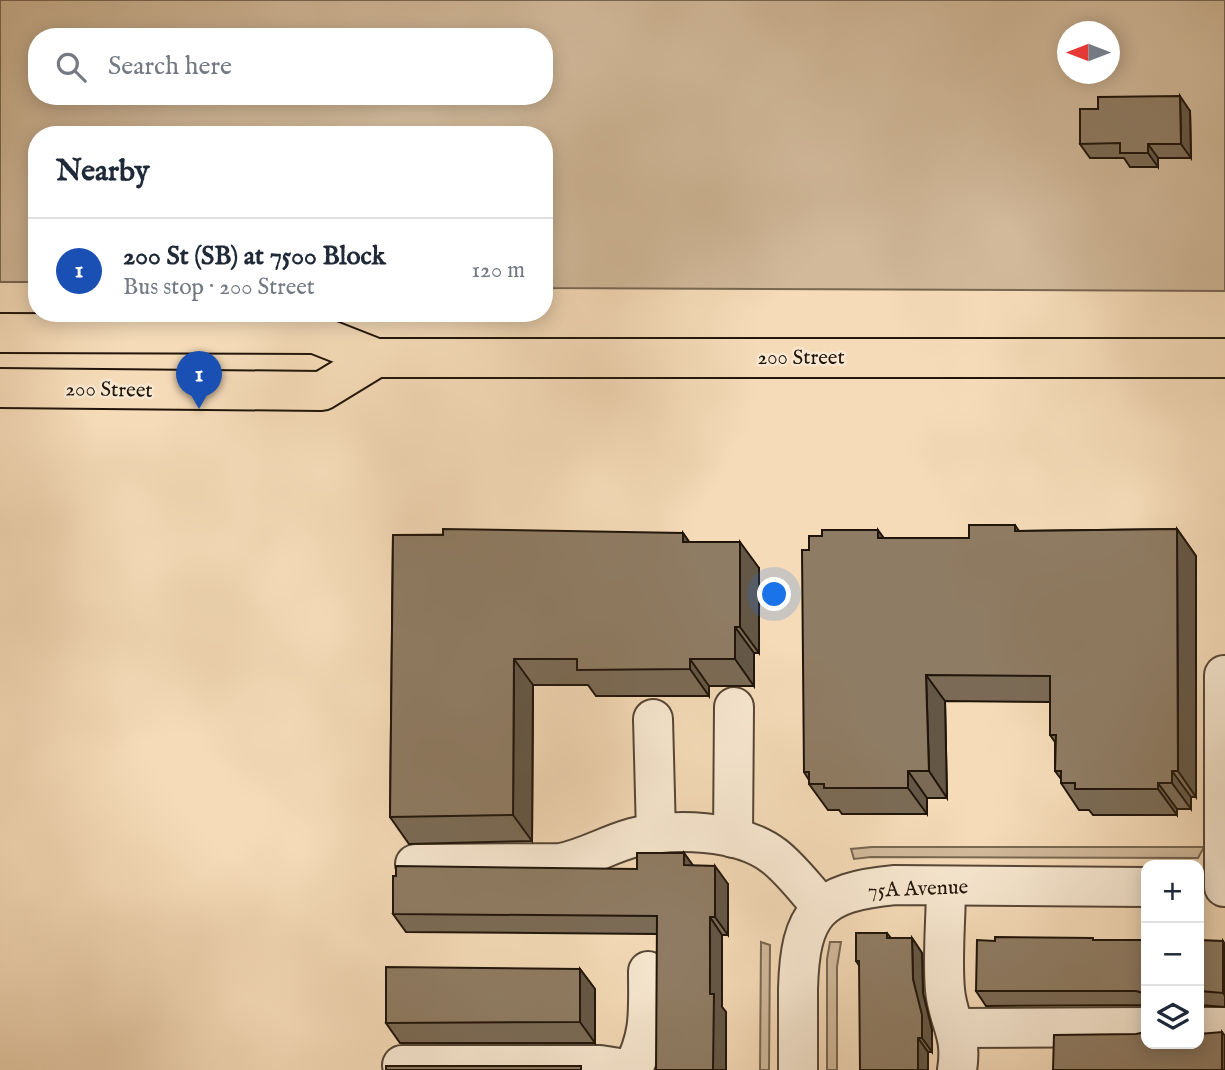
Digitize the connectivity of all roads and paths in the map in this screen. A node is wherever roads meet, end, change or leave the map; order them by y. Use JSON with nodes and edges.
{"nodes":[{"id":1,"x":0,"y":333,"type":"edge"},
{"id":2,"x":376,"y":358,"type":"junction"},
{"id":3,"x":1225,"y":358,"type":"edge"},
{"id":4,"x":0,"y":388,"type":"edge"},
{"id":5,"x":1224,"y":675,"type":"edge"},
{"id":6,"x":734,"y":707,"type":"dead end"},
{"id":7,"x":653,"y":719,"type":"dead end"},
{"id":8,"x":656,"y":833,"type":"junction"},
{"id":9,"x":733,"y":838,"type":"junction"},
{"id":10,"x":415,"y":864,"type":"edge"},
{"id":11,"x":946,"y":886,"type":"junction"},
{"id":12,"x":1141,"y":887,"type":"edge"},
{"id":13,"x":1216,"y":887,"type":"edge"},
{"id":14,"x":822,"y":907,"type":"junction"},
{"id":15,"x":648,"y":971,"type":"dead end"},
{"id":16,"x":1141,"y":1027,"type":"edge"},
{"id":17,"x":955,"y":1028,"type":"junction"},
{"id":18,"x":401,"y":1065,"type":"edge"},
{"id":19,"x":632,"y":1070,"type":"edge"},
{"id":20,"x":798,"y":1070,"type":"edge"},
{"id":21,"x":957,"y":1070,"type":"edge"}],
"edges":[{"from":1,"to":2,"type":"main road","name":"200 Street"},
{"from":2,"to":3,"type":"main road","name":"200 Street"},
{"from":2,"to":4,"type":"main road","name":"200 Street"},
{"from":5,"to":13,"type":"street"},
{"from":6,"to":9,"type":"street"},
{"from":7,"to":8,"type":"street"},
{"from":8,"to":9,"type":"street"},
{"from":8,"to":10,"type":"street"},
{"from":9,"to":14,"type":"street"},
{"from":11,"to":12,"type":"street","name":"75A Avenue"},
{"from":11,"to":14,"type":"street","name":"75A Avenue"},
{"from":11,"to":17,"type":"street"},
{"from":14,"to":20,"type":"street"},
{"from":15,"to":19,"type":"street"},
{"from":16,"to":17,"type":"street"},
{"from":17,"to":21,"type":"street"},
{"from":18,"to":19,"type":"street"}]}
